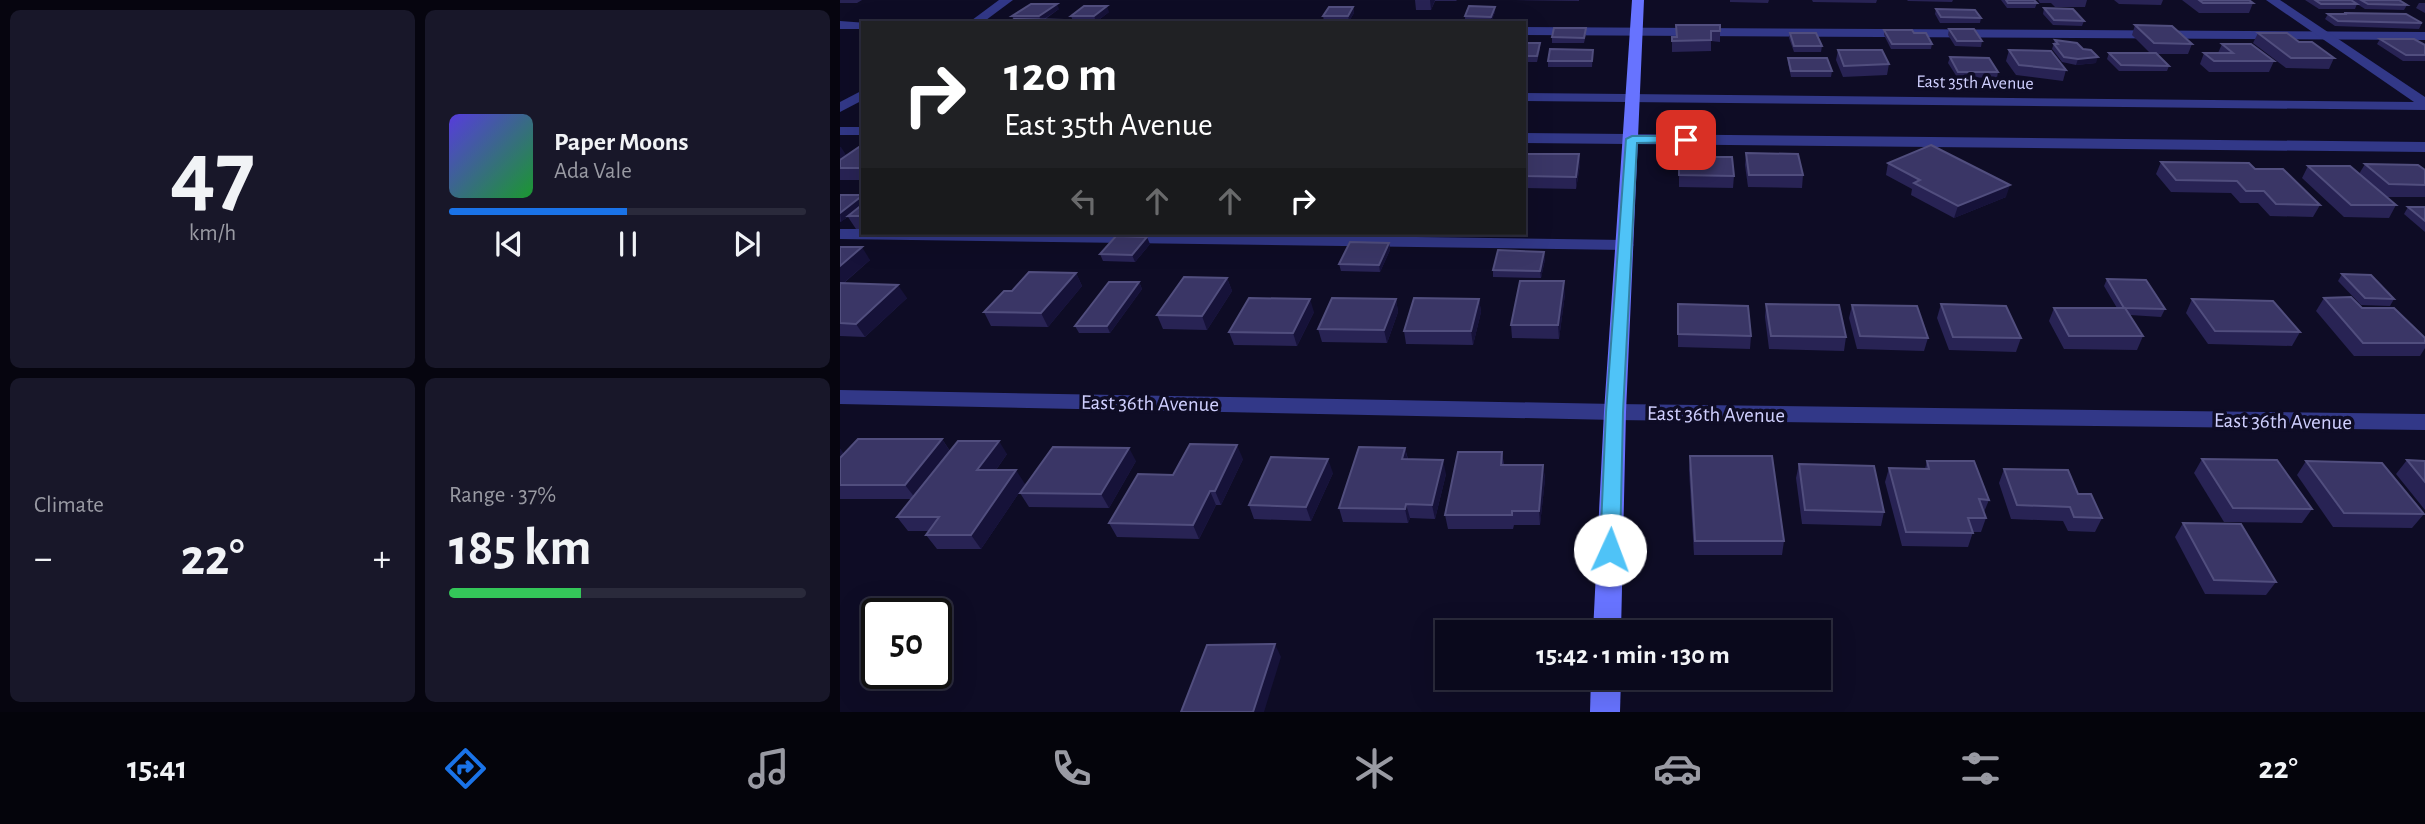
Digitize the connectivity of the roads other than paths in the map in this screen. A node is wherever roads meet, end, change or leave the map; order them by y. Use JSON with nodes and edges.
{"nodes":[{"id":1,"x":1007,"y":0,"type":"edge"},
{"id":2,"x":1638,"y":0,"type":"edge"},
{"id":3,"x":2272,"y":0,"type":"edge"},
{"id":4,"x":977,"y":21,"type":"edge"},
{"id":5,"x":840,"y":25,"type":"edge"},
{"id":6,"x":861,"y":25,"type":"edge"},
{"id":7,"x":1526,"y":31,"type":"edge"},
{"id":8,"x":1636,"y":32,"type":"junction"},
{"id":9,"x":2326,"y":36,"type":"junction"},
{"id":10,"x":2425,"y":36,"type":"edge"},
{"id":11,"x":840,"y":90,"type":"edge"},
{"id":12,"x":861,"y":92,"type":"edge"},
{"id":13,"x":861,"y":93,"type":"edge"},
{"id":14,"x":1526,"y":97,"type":"edge"},
{"id":15,"x":1633,"y":98,"type":"junction"},
{"id":16,"x":2425,"y":104,"type":"edge"},
{"id":17,"x":840,"y":108,"type":"edge"},
{"id":18,"x":840,"y":131,"type":"edge"},
{"id":19,"x":861,"y":131,"type":"edge"},
{"id":20,"x":1526,"y":138,"type":"edge"},
{"id":21,"x":1632,"y":139,"type":"junction"},
{"id":22,"x":2425,"y":147,"type":"edge"},
{"id":23,"x":840,"y":234,"type":"edge"},
{"id":24,"x":861,"y":234,"type":"edge"},
{"id":25,"x":911,"y":235,"type":"edge"},
{"id":26,"x":1625,"y":245,"type":"junction"},
{"id":27,"x":840,"y":397,"type":"edge"},
{"id":28,"x":1615,"y":412,"type":"junction"},
{"id":29,"x":2425,"y":422,"type":"edge"},
{"id":30,"x":1607,"y":620,"type":"edge"},
{"id":31,"x":1606,"y":690,"type":"edge"},
{"id":32,"x":1605,"y":712,"type":"edge"}],
"edges":[{"from":1,"to":4,"type":"street"},
{"from":2,"to":8,"type":"main road"},
{"from":3,"to":9,"type":"street"},
{"from":5,"to":6,"type":"street"},
{"from":7,"to":8,"type":"street"},
{"from":8,"to":9,"type":"street"},
{"from":8,"to":15,"type":"main road"},
{"from":9,"to":10,"type":"street"},
{"from":9,"to":16,"type":"street"},
{"from":11,"to":12,"type":"street"},
{"from":13,"to":17,"type":"street"},
{"from":14,"to":15,"type":"street","name":"East 35th Avenue"},
{"from":15,"to":16,"type":"street","name":"East 35th Avenue"},
{"from":15,"to":21,"type":"main road"},
{"from":18,"to":19,"type":"street"},
{"from":20,"to":21,"type":"street"},
{"from":21,"to":22,"type":"street"},
{"from":21,"to":26,"type":"main road"},
{"from":23,"to":24,"type":"street"},
{"from":25,"to":26,"type":"street"},
{"from":26,"to":28,"type":"main road"},
{"from":27,"to":28,"type":"street","name":"East 36th Avenue"},
{"from":28,"to":29,"type":"street","name":"East 36th Avenue"},
{"from":28,"to":30,"type":"main road"},
{"from":31,"to":32,"type":"main road"}]}
